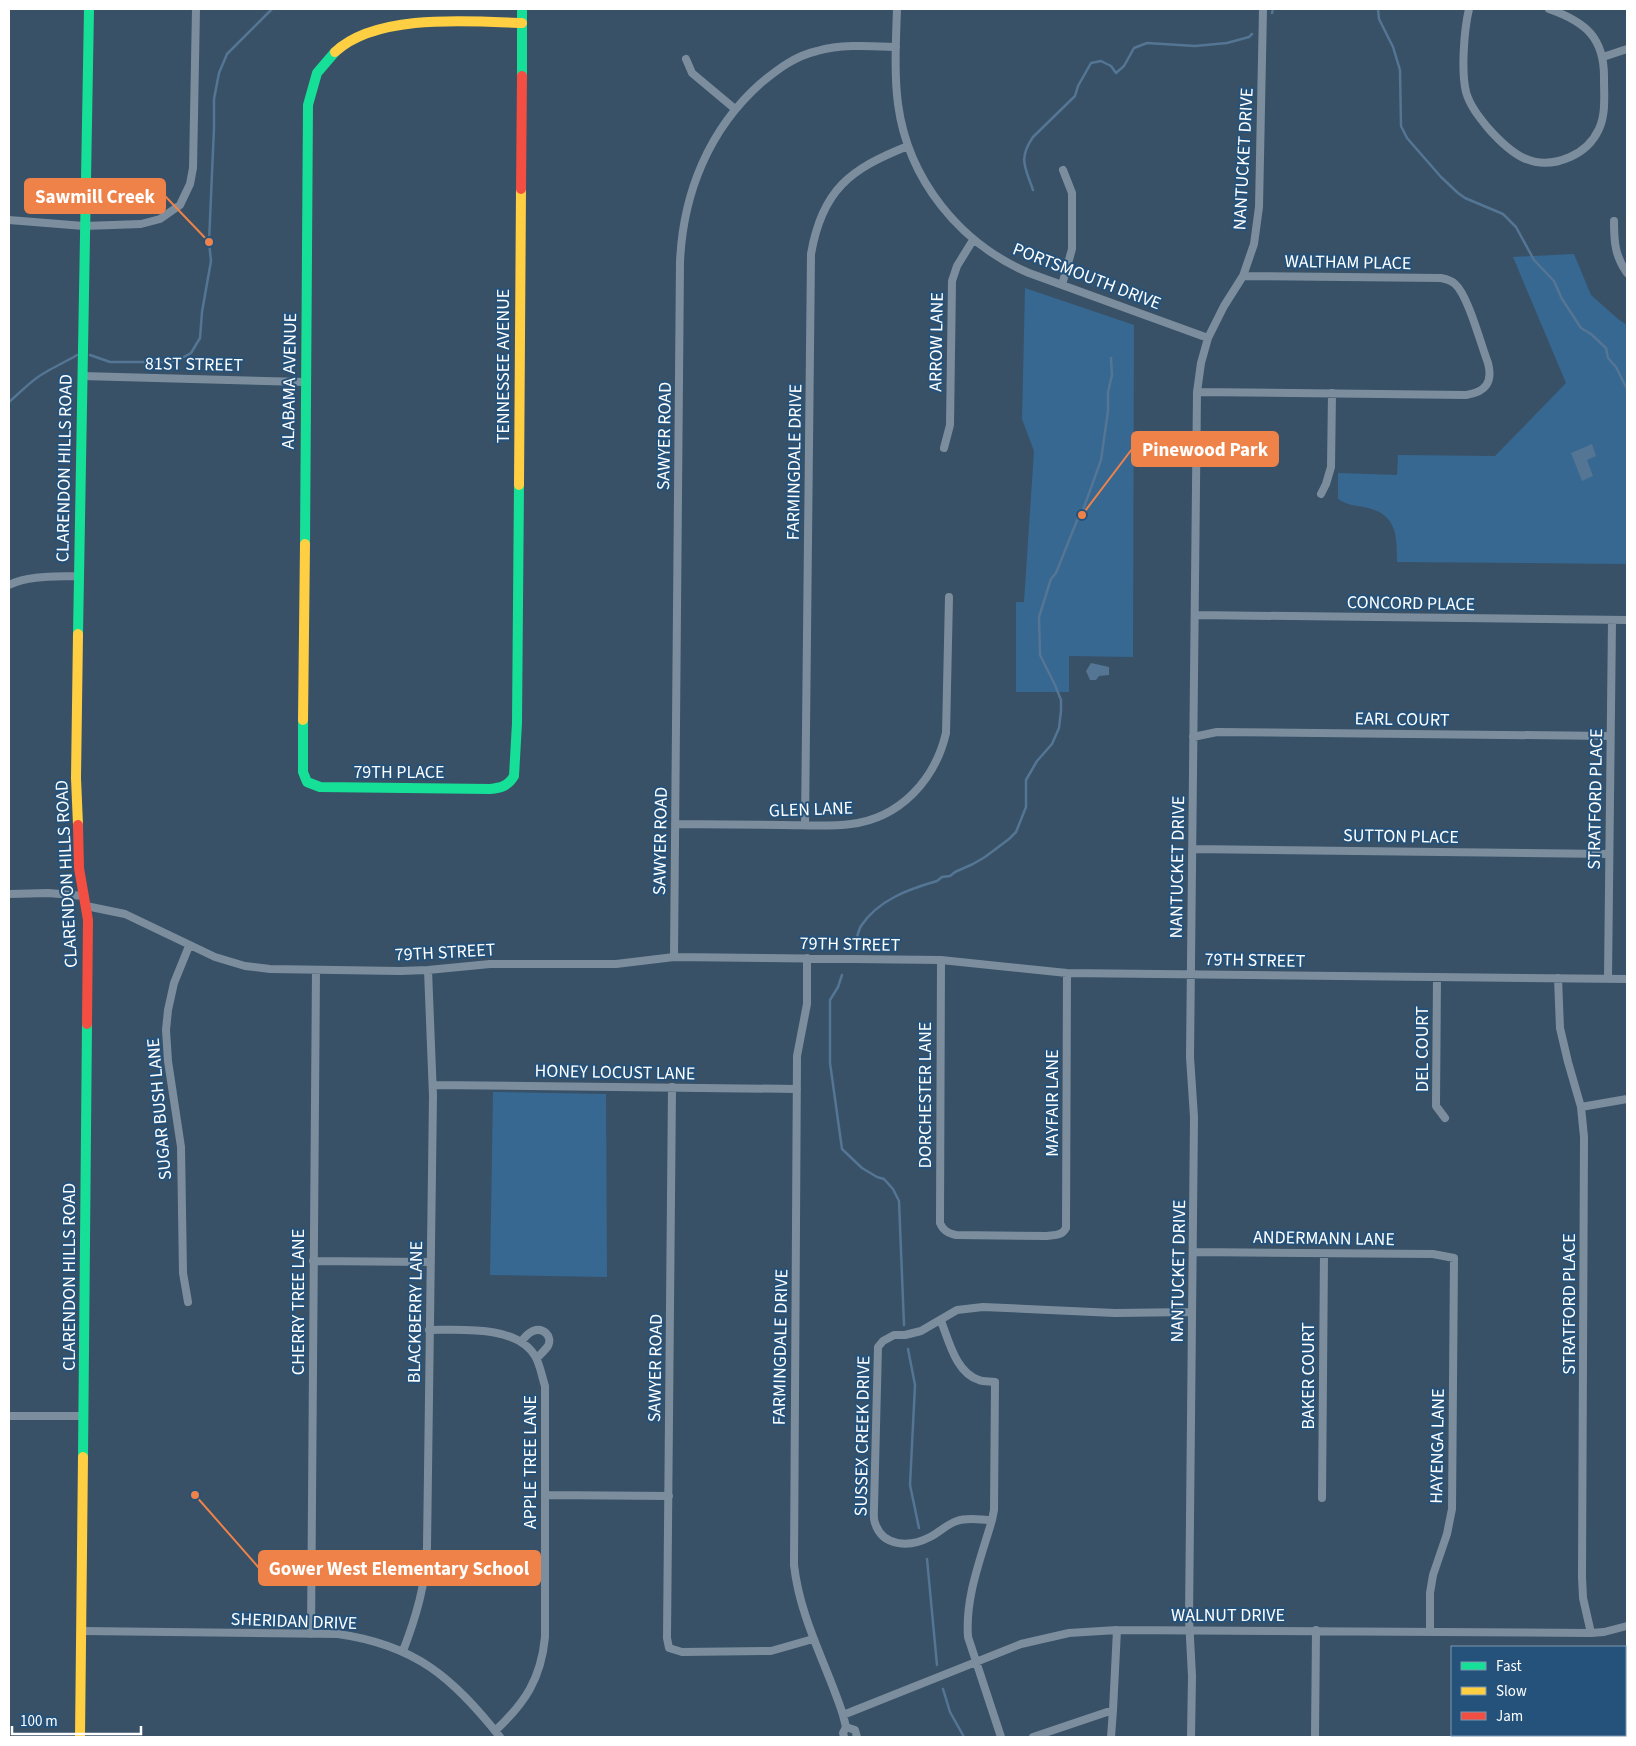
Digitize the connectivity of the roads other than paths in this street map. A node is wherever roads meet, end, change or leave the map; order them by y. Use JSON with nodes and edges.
{"nodes":[{"id":1,"x":89,"y":9,"type":"edge"},
{"id":2,"x":196,"y":9,"type":"edge"},
{"id":3,"x":522,"y":9,"type":"edge"},
{"id":4,"x":897,"y":9,"type":"edge"},
{"id":5,"x":1263,"y":9,"type":"edge"},
{"id":6,"x":1470,"y":9,"type":"edge"},
{"id":7,"x":1549,"y":9,"type":"edge"},
{"id":8,"x":522,"y":23,"type":"junction"},
{"id":9,"x":896,"y":47,"type":"junction"},
{"id":10,"x":1627,"y":48,"type":"edge"},
{"id":11,"x":1603,"y":57,"type":"junction"},
{"id":12,"x":686,"y":59,"type":"dead end"},
{"id":13,"x":735,"y":109,"type":"junction"},
{"id":14,"x":908,"y":146,"type":"junction"},
{"id":15,"x":1062,"y":170,"type":"dead end"},
{"id":16,"x":9,"y":220,"type":"edge"},
{"id":17,"x":1614,"y":221,"type":"dead end"},
{"id":18,"x":84,"y":226,"type":"junction"},
{"id":19,"x":973,"y":240,"type":"junction"},
{"id":20,"x":1623,"y":262,"type":"edge"},
{"id":21,"x":1627,"y":273,"type":"edge"},
{"id":22,"x":1243,"y":276,"type":"junction"},
{"id":23,"x":1062,"y":286,"type":"junction"},
{"id":24,"x":1208,"y":338,"type":"junction"},
{"id":25,"x":82,"y":376,"type":"junction"},
{"id":26,"x":306,"y":382,"type":"junction"},
{"id":27,"x":1197,"y":392,"type":"junction"},
{"id":28,"x":1332,"y":393,"type":"junction"},
{"id":29,"x":944,"y":448,"type":"dead end"},
{"id":30,"x":1321,"y":494,"type":"dead end"},
{"id":31,"x":79,"y":576,"type":"junction"},
{"id":32,"x":9,"y":584,"type":"edge"},
{"id":33,"x":949,"y":596,"type":"dead end"},
{"id":34,"x":1195,"y":615,"type":"junction"},
{"id":35,"x":1612,"y":620,"type":"junction"},
{"id":36,"x":1627,"y":620,"type":"edge"},
{"id":37,"x":302,"y":702,"type":"joint"},
{"id":38,"x":517,"y":723,"type":"joint"},
{"id":39,"x":1610,"y":736,"type":"junction"},
{"id":40,"x":1193,"y":737,"type":"junction"},
{"id":41,"x":675,"y":824,"type":"junction"},
{"id":42,"x":805,"y":825,"type":"junction"},
{"id":43,"x":1192,"y":848,"type":"junction"},
{"id":44,"x":1609,"y":854,"type":"junction"},
{"id":45,"x":9,"y":894,"type":"edge"},
{"id":46,"x":85,"y":901,"type":"junction"},
{"id":47,"x":189,"y":946,"type":"junction"},
{"id":48,"x":674,"y":957,"type":"junction"},
{"id":49,"x":807,"y":958,"type":"junction"},
{"id":50,"x":941,"y":960,"type":"junction"},
{"id":51,"x":316,"y":970,"type":"junction"},
{"id":52,"x":428,"y":970,"type":"junction"},
{"id":53,"x":1067,"y":973,"type":"junction"},
{"id":54,"x":1191,"y":974,"type":"junction"},
{"id":55,"x":1437,"y":976,"type":"junction"},
{"id":56,"x":1558,"y":978,"type":"junction"},
{"id":57,"x":1608,"y":978,"type":"junction"},
{"id":58,"x":1627,"y":979,"type":"edge"},
{"id":59,"x":433,"y":1085,"type":"junction"},
{"id":60,"x":672,"y":1087,"type":"junction"},
{"id":61,"x":797,"y":1089,"type":"junction"},
{"id":62,"x":1627,"y":1099,"type":"edge"},
{"id":63,"x":1581,"y":1107,"type":"junction"},
{"id":64,"x":1445,"y":1118,"type":"dead end"},
{"id":65,"x":1064,"y":1232,"type":"joint"},
{"id":66,"x":1193,"y":1252,"type":"junction"},
{"id":67,"x":1324,"y":1254,"type":"junction"},
{"id":68,"x":1454,"y":1258,"type":"joint"},
{"id":69,"x":313,"y":1261,"type":"junction"},
{"id":70,"x":430,"y":1262,"type":"junction"},
{"id":71,"x":188,"y":1302,"type":"dead end"},
{"id":72,"x":1192,"y":1312,"type":"junction"},
{"id":73,"x":941,"y":1321,"type":"junction"},
{"id":74,"x":430,"y":1330,"type":"junction"},
{"id":75,"x":521,"y":1342,"type":"junction"},
{"id":76,"x":536,"y":1358,"type":"junction"},
{"id":77,"x":9,"y":1416,"type":"edge"},
{"id":78,"x":84,"y":1416,"type":"junction"},
{"id":79,"x":545,"y":1495,"type":"junction"},
{"id":80,"x":669,"y":1496,"type":"junction"},
{"id":81,"x":1322,"y":1498,"type":"dead end"},
{"id":82,"x":992,"y":1520,"type":"junction"},
{"id":83,"x":1627,"y":1626,"type":"edge"},
{"id":84,"x":1190,"y":1629,"type":"junction"},
{"id":85,"x":1117,"y":1630,"type":"junction"},
{"id":86,"x":1316,"y":1630,"type":"junction"},
{"id":87,"x":1430,"y":1631,"type":"junction"},
{"id":88,"x":82,"y":1632,"type":"junction"},
{"id":89,"x":1591,"y":1633,"type":"junction"},
{"id":90,"x":311,"y":1634,"type":"junction"},
{"id":91,"x":813,"y":1639,"type":"junction"},
{"id":92,"x":403,"y":1651,"type":"junction"},
{"id":93,"x":976,"y":1662,"type":"junction"},
{"id":94,"x":1113,"y":1710,"type":"junction"},
{"id":95,"x":843,"y":1716,"type":"junction"},
{"id":96,"x":846,"y":1728,"type":"junction"},
{"id":97,"x":497,"y":1734,"type":"edge"},
{"id":98,"x":80,"y":1737,"type":"edge"},
{"id":99,"x":844,"y":1737,"type":"edge"},
{"id":100,"x":857,"y":1737,"type":"edge"},
{"id":101,"x":1001,"y":1737,"type":"edge"},
{"id":102,"x":1032,"y":1737,"type":"edge"},
{"id":103,"x":1111,"y":1737,"type":"edge"},
{"id":104,"x":1192,"y":1737,"type":"edge"},
{"id":105,"x":1315,"y":1737,"type":"edge"}],
"edges":[{"from":1,"to":18,"type":"street","name":"CLARENDON HILLS ROAD"},
{"from":2,"to":18,"type":"street"},
{"from":3,"to":8,"type":"street","name":"TENNESSEE AVENUE"},
{"from":4,"to":9,"type":"street","name":"PORTSMOUTH DRIVE"},
{"from":5,"to":22,"type":"street","name":"NANTUCKET DRIVE"},
{"from":6,"to":11,"type":"street"},
{"from":7,"to":11,"type":"street"},
{"from":8,"to":26,"type":"street","name":"ALABAMA AVENUE"},
{"from":8,"to":38,"type":"street","name":"TENNESSEE AVENUE"},
{"from":9,"to":13,"type":"street","name":"SAWYER ROAD"},
{"from":9,"to":14,"type":"street","name":"PORTSMOUTH DRIVE"},
{"from":10,"to":11,"type":"street"},
{"from":12,"to":13,"type":"street"},
{"from":13,"to":41,"type":"street","name":"SAWYER ROAD"},
{"from":14,"to":19,"type":"street","name":"PORTSMOUTH DRIVE"},
{"from":14,"to":42,"type":"street","name":"FARMINGDALE DRIVE"},
{"from":15,"to":23,"type":"street"},
{"from":16,"to":18,"type":"street"},
{"from":17,"to":20,"type":"street"},
{"from":18,"to":25,"type":"street","name":"CLARENDON HILLS ROAD"},
{"from":19,"to":23,"type":"street","name":"PORTSMOUTH DRIVE"},
{"from":19,"to":29,"type":"street","name":"ARROW LANE"},
{"from":20,"to":21,"type":"street"},
{"from":22,"to":24,"type":"street","name":"NANTUCKET DRIVE"},
{"from":22,"to":28,"type":"street","name":"WALTHAM PLACE"},
{"from":23,"to":24,"type":"street","name":"PORTSMOUTH DRIVE"},
{"from":24,"to":27,"type":"street","name":"NANTUCKET DRIVE"},
{"from":25,"to":26,"type":"street","name":"81ST STREET"},
{"from":25,"to":31,"type":"street","name":"CLARENDON HILLS ROAD"},
{"from":26,"to":37,"type":"street","name":"ALABAMA AVENUE"},
{"from":27,"to":28,"type":"street"},
{"from":27,"to":34,"type":"street","name":"NANTUCKET DRIVE"},
{"from":28,"to":30,"type":"street"},
{"from":31,"to":32,"type":"street"},
{"from":31,"to":46,"type":"street","name":"CLARENDON HILLS ROAD"},
{"from":33,"to":42,"type":"street","name":"GLEN LANE"},
{"from":34,"to":35,"type":"street","name":"CONCORD PLACE"},
{"from":34,"to":40,"type":"street","name":"NANTUCKET DRIVE"},
{"from":35,"to":36,"type":"street","name":"CONCORD PLACE"},
{"from":35,"to":39,"type":"street","name":"STRATFORD PLACE"},
{"from":37,"to":38,"type":"street","name":"79TH PLACE"},
{"from":39,"to":40,"type":"street","name":"EARL COURT"},
{"from":39,"to":44,"type":"street","name":"STRATFORD PLACE"},
{"from":40,"to":43,"type":"street","name":"NANTUCKET DRIVE"},
{"from":41,"to":42,"type":"street","name":"GLEN LANE"},
{"from":41,"to":48,"type":"street","name":"SAWYER ROAD"},
{"from":43,"to":44,"type":"street","name":"SUTTON PLACE"},
{"from":43,"to":54,"type":"street","name":"NANTUCKET DRIVE"},
{"from":44,"to":57,"type":"street","name":"STRATFORD PLACE"},
{"from":45,"to":46,"type":"street","name":"79TH STREET"},
{"from":46,"to":47,"type":"street","name":"79TH STREET"},
{"from":46,"to":78,"type":"street","name":"CLARENDON HILLS ROAD"},
{"from":47,"to":51,"type":"street","name":"79TH STREET"},
{"from":47,"to":71,"type":"street","name":"SUGAR BUSH LANE"},
{"from":48,"to":49,"type":"street","name":"79TH STREET"},
{"from":48,"to":52,"type":"street","name":"79TH STREET"},
{"from":49,"to":50,"type":"street","name":"79TH STREET"},
{"from":49,"to":61,"type":"street","name":"FARMINGDALE DRIVE"},
{"from":50,"to":53,"type":"street","name":"79TH STREET"},
{"from":50,"to":65,"type":"street","name":"DORCHESTER LANE"},
{"from":51,"to":52,"type":"street","name":"79TH STREET"},
{"from":51,"to":69,"type":"street","name":"CHERRY TREE LANE"},
{"from":52,"to":59,"type":"street","name":"BLACKBERRY LANE"},
{"from":53,"to":54,"type":"street","name":"79TH STREET"},
{"from":53,"to":65,"type":"street","name":"MAYFAIR LANE"},
{"from":54,"to":55,"type":"street","name":"79TH STREET"},
{"from":54,"to":66,"type":"street","name":"NANTUCKET DRIVE"},
{"from":55,"to":56,"type":"street","name":"79TH STREET"},
{"from":55,"to":64,"type":"street","name":"DEL COURT"},
{"from":56,"to":57,"type":"street","name":"79TH STREET"},
{"from":56,"to":63,"type":"street","name":"STRATFORD PLACE"},
{"from":57,"to":58,"type":"street","name":"79TH STREET"},
{"from":59,"to":60,"type":"street","name":"HONEY LOCUST LANE"},
{"from":59,"to":70,"type":"street","name":"BLACKBERRY LANE"},
{"from":60,"to":61,"type":"street","name":"HONEY LOCUST LANE"},
{"from":60,"to":80,"type":"street","name":"SAWYER ROAD"},
{"from":61,"to":91,"type":"street","name":"FARMINGDALE DRIVE"},
{"from":62,"to":63,"type":"street"},
{"from":63,"to":89,"type":"street","name":"STRATFORD PLACE"},
{"from":66,"to":67,"type":"street","name":"ANDERMANN LANE"},
{"from":66,"to":72,"type":"street","name":"NANTUCKET DRIVE"},
{"from":67,"to":68,"type":"street","name":"ANDERMANN LANE"},
{"from":67,"to":81,"type":"street","name":"BAKER COURT"},
{"from":68,"to":87,"type":"street","name":"HAYENGA LANE"},
{"from":69,"to":70,"type":"street"},
{"from":69,"to":90,"type":"street","name":"CHERRY TREE LANE"},
{"from":70,"to":74,"type":"street","name":"BLACKBERRY LANE"},
{"from":72,"to":73,"type":"street","name":"SUSSEX CREEK DRIVE"},
{"from":72,"to":84,"type":"street","name":"NANTUCKET DRIVE"},
{"from":73,"to":82,"type":"street"},
{"from":73,"to":82,"type":"street","name":"SUSSEX CREEK DRIVE"},
{"from":74,"to":75,"type":"street","name":"APPLE TREE LANE"},
{"from":74,"to":92,"type":"street","name":"BLACKBERRY LANE"},
{"from":75,"to":76,"type":"street","name":"APPLE TREE LANE"},
{"from":75,"to":76,"type":"street"},
{"from":76,"to":79,"type":"street","name":"APPLE TREE LANE"},
{"from":77,"to":78,"type":"street"},
{"from":78,"to":88,"type":"street","name":"CLARENDON HILLS ROAD"},
{"from":79,"to":80,"type":"street"},
{"from":79,"to":97,"type":"street","name":"APPLE TREE LANE"},
{"from":80,"to":91,"type":"street","name":"SAWYER ROAD"},
{"from":82,"to":93,"type":"street"},
{"from":83,"to":89,"type":"street","name":"WALNUT DRIVE"},
{"from":84,"to":85,"type":"street","name":"WALNUT DRIVE"},
{"from":84,"to":86,"type":"street","name":"WALNUT DRIVE"},
{"from":84,"to":104,"type":"street","name":"NANTUCKET DRIVE"},
{"from":85,"to":93,"type":"street","name":"WALNUT DRIVE"},
{"from":85,"to":94,"type":"street"},
{"from":86,"to":87,"type":"street","name":"WALNUT DRIVE"},
{"from":86,"to":105,"type":"street"},
{"from":87,"to":89,"type":"street","name":"WALNUT DRIVE"},
{"from":88,"to":90,"type":"street","name":"SHERIDAN DRIVE"},
{"from":88,"to":98,"type":"street","name":"CLARENDON HILLS ROAD"},
{"from":90,"to":92,"type":"street","name":"SHERIDAN DRIVE"},
{"from":91,"to":95,"type":"street","name":"FARMINGDALE DRIVE"},
{"from":92,"to":97,"type":"street","name":"SHERIDAN DRIVE"},
{"from":93,"to":95,"type":"street","name":"WALNUT DRIVE"},
{"from":93,"to":101,"type":"street"},
{"from":94,"to":102,"type":"street"},
{"from":94,"to":103,"type":"street"},
{"from":95,"to":96,"type":"street","name":"FARMINGDALE DRIVE"},
{"from":96,"to":99,"type":"street","name":"FARMINGDALE DRIVE"},
{"from":96,"to":100,"type":"street"}]}
